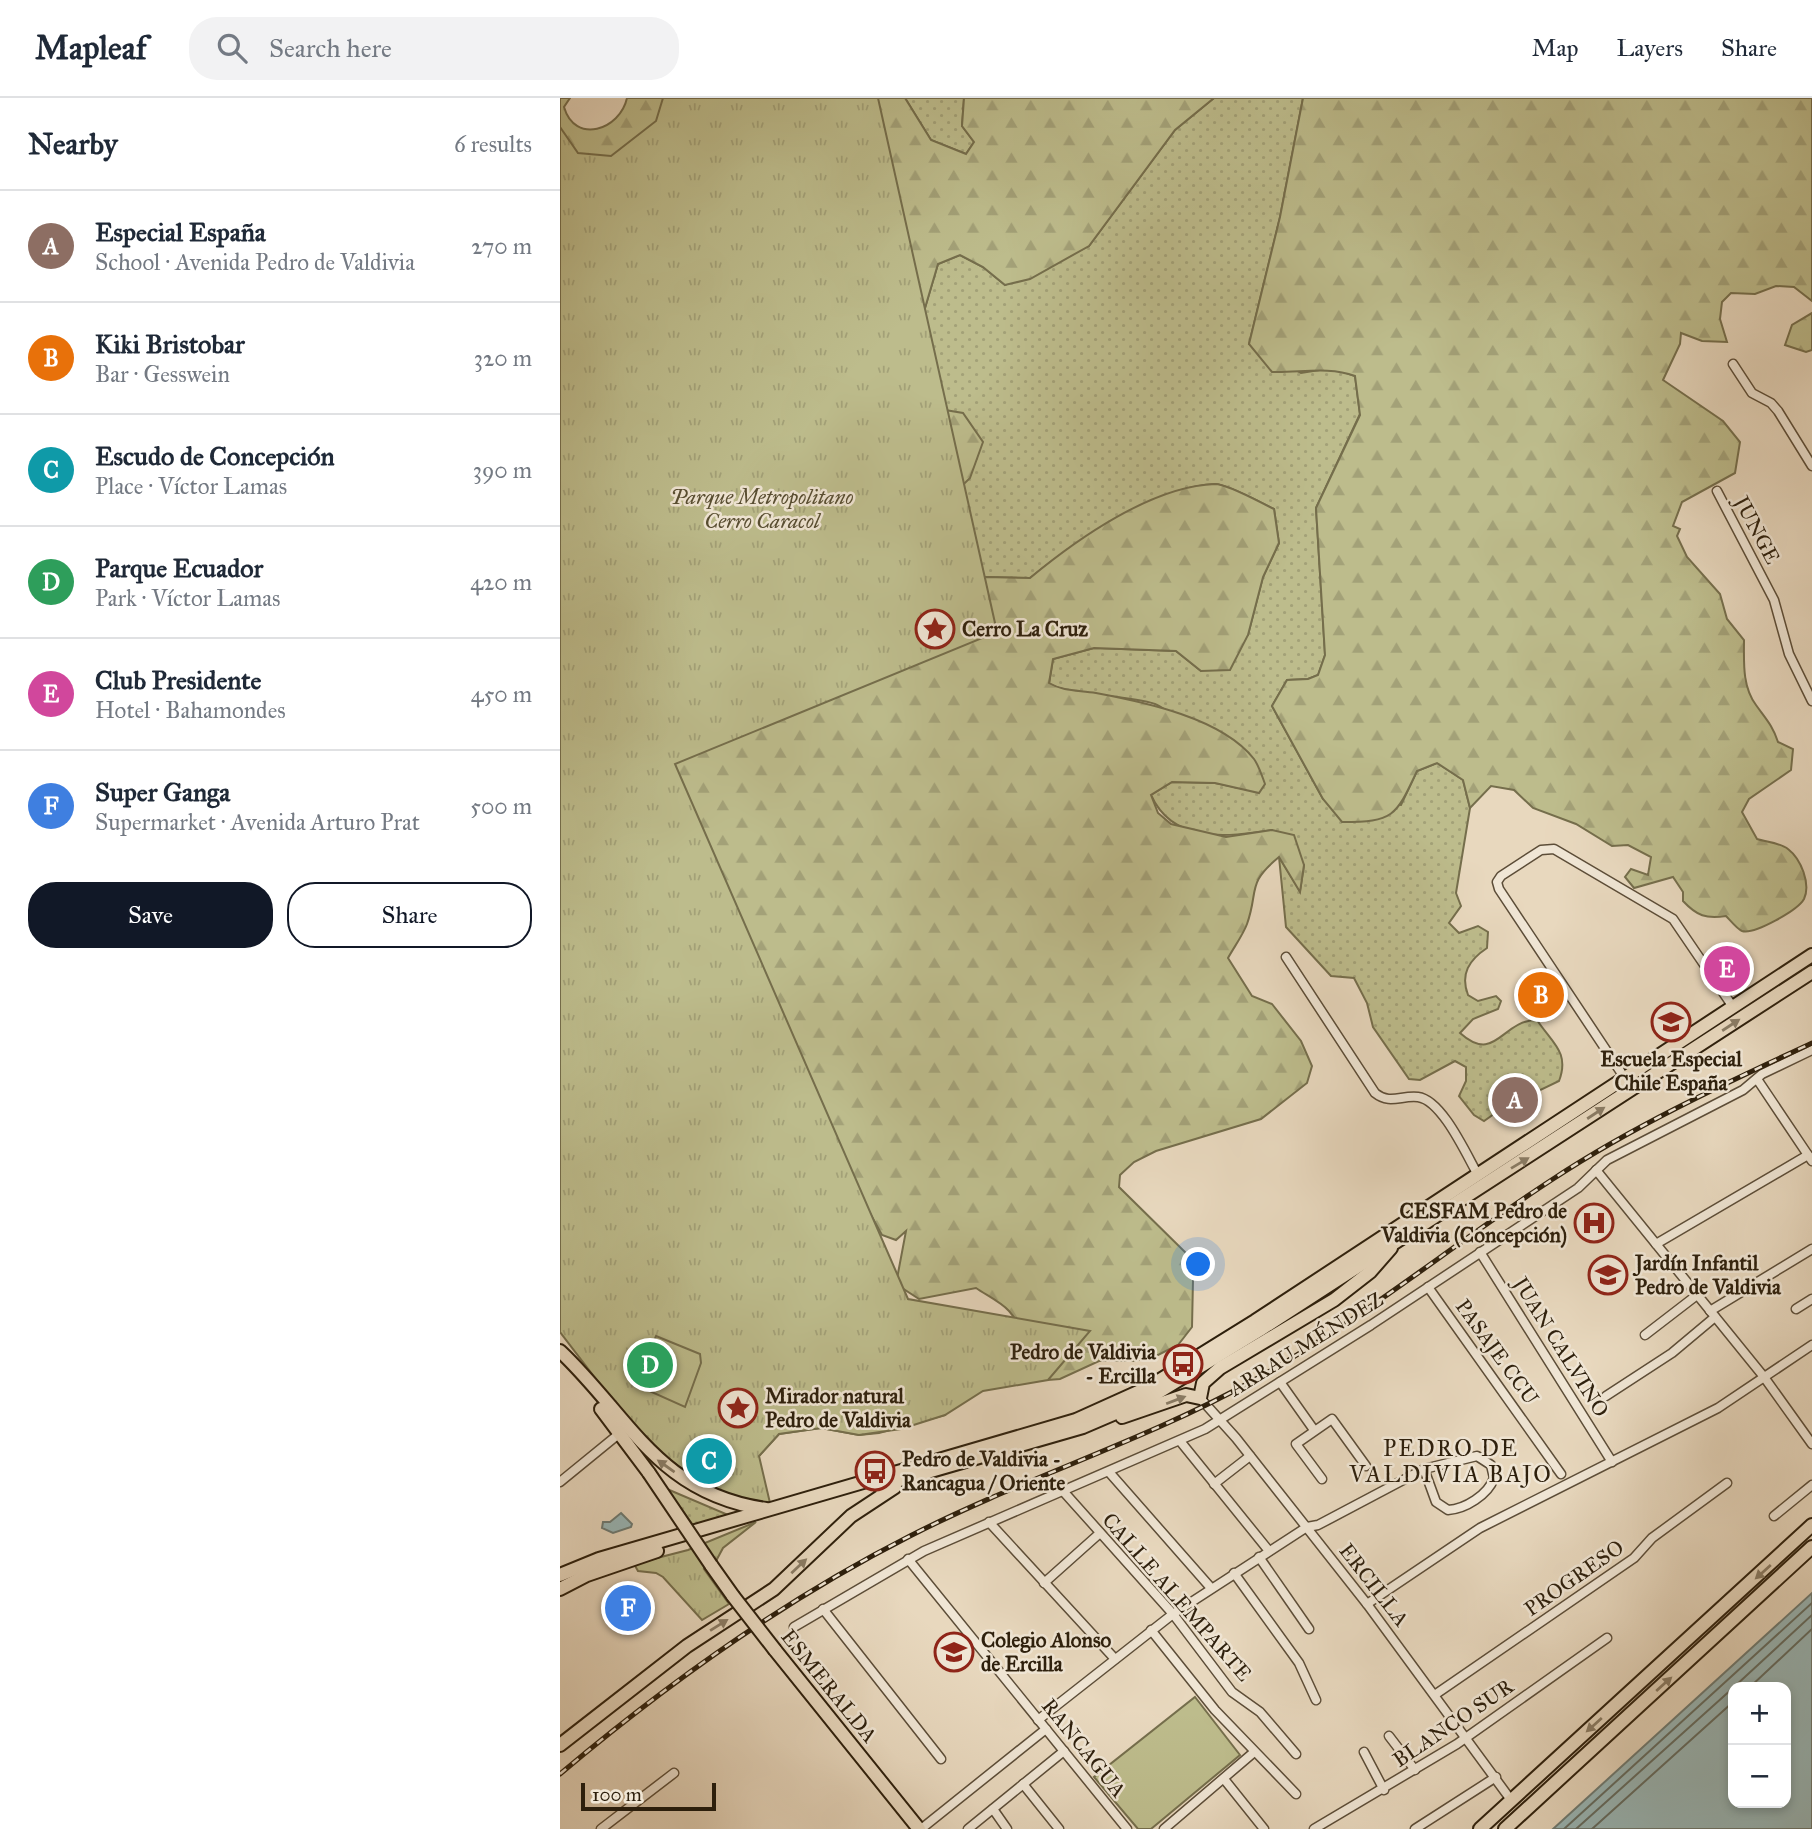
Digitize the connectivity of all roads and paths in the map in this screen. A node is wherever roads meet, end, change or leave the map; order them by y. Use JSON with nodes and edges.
{"nodes":[{"id":1,"x":1733,"y":364,"type":"dead end"},
{"id":2,"x":1812,"y":466,"type":"edge"},
{"id":3,"x":1717,"y":491,"type":"dead end"},
{"id":4,"x":1812,"y":701,"type":"edge"},
{"id":5,"x":1812,"y":955,"type":"edge"},
{"id":6,"x":1286,"y":957,"type":"dead end"},
{"id":7,"x":1812,"y":972,"type":"edge"},
{"id":8,"x":1733,"y":1007,"type":"junction"},
{"id":9,"x":1812,"y":1050,"type":"edge"},
{"id":10,"x":1625,"y":1078,"type":"junction"},
{"id":11,"x":1757,"y":1079,"type":"junction"},
{"id":12,"x":1633,"y":1089,"type":"junction"},
{"id":13,"x":1810,"y":1158,"type":"edge"},
{"id":14,"x":1596,"y":1170,"type":"junction"},
{"id":15,"x":1478,"y":1175,"type":"junction"},
{"id":16,"x":1399,"y":1238,"type":"junction"},
{"id":17,"x":1656,"y":1244,"type":"junction"},
{"id":18,"x":1812,"y":1249,"type":"edge"},
{"id":19,"x":1480,"y":1252,"type":"junction"},
{"id":20,"x":1349,"y":1265,"type":"junction"},
{"id":21,"x":1428,"y":1287,"type":"junction"},
{"id":22,"x":1349,"y":1289,"type":"junction"},
{"id":23,"x":1698,"y":1296,"type":"junction"},
{"id":24,"x":1812,"y":1300,"type":"edge"},
{"id":25,"x":1319,"y":1310,"type":"junction"},
{"id":26,"x":1796,"y":1310,"type":"dead end"},
{"id":27,"x":1713,"y":1314,"type":"junction"},
{"id":28,"x":1260,"y":1330,"type":"junction"},
{"id":29,"x":1645,"y":1335,"type":"dead end"},
{"id":30,"x":1812,"y":1345,"type":"edge"},
{"id":31,"x":560,"y":1352,"type":"edge"},
{"id":32,"x":1763,"y":1377,"type":"junction"},
{"id":33,"x":1280,"y":1382,"type":"junction"},
{"id":34,"x":1606,"y":1396,"type":"dead end"},
{"id":35,"x":1200,"y":1398,"type":"junction"},
{"id":36,"x":1104,"y":1419,"type":"junction"},
{"id":37,"x":1219,"y":1419,"type":"junction"},
{"id":38,"x":1314,"y":1430,"type":"junction"},
{"id":39,"x":620,"y":1433,"type":"junction"},
{"id":40,"x":1180,"y":1441,"type":"junction"},
{"id":41,"x":1812,"y":1444,"type":"edge"},
{"id":42,"x":1250,"y":1456,"type":"junction"},
{"id":43,"x":1612,"y":1462,"type":"junction"},
{"id":44,"x":1366,"y":1466,"type":"dead end"},
{"id":45,"x":1424,"y":1469,"type":"junction"},
{"id":46,"x":1109,"y":1472,"type":"junction"},
{"id":47,"x":1561,"y":1474,"type":"dead end"},
{"id":48,"x":914,"y":1478,"type":"junction"},
{"id":49,"x":1322,"y":1479,"type":"dead end"},
{"id":50,"x":560,"y":1482,"type":"edge"},
{"id":51,"x":1214,"y":1483,"type":"junction"},
{"id":52,"x":1727,"y":1483,"type":"dead end"},
{"id":53,"x":1812,"y":1485,"type":"edge"},
{"id":54,"x":1063,"y":1491,"type":"junction"},
{"id":55,"x":777,"y":1512,"type":"junction"},
{"id":56,"x":1774,"y":1516,"type":"dead end"},
{"id":57,"x":989,"y":1522,"type":"junction"},
{"id":58,"x":1812,"y":1525,"type":"edge"},
{"id":59,"x":1307,"y":1527,"type":"junction"},
{"id":60,"x":1100,"y":1533,"type":"junction"},
{"id":61,"x":1812,"y":1547,"type":"edge"},
{"id":62,"x":1269,"y":1551,"type":"junction"},
{"id":63,"x":1259,"y":1557,"type":"junction"},
{"id":64,"x":908,"y":1559,"type":"junction"},
{"id":65,"x":1234,"y":1573,"type":"junction"},
{"id":66,"x":560,"y":1575,"type":"edge"},
{"id":67,"x":1044,"y":1583,"type":"junction"},
{"id":68,"x":1211,"y":1588,"type":"junction"},
{"id":69,"x":560,"y":1589,"type":"edge"},
{"id":70,"x":1367,"y":1604,"type":"junction"},
{"id":71,"x":823,"y":1609,"type":"junction"},
{"id":72,"x":1172,"y":1614,"type":"junction"},
{"id":73,"x":794,"y":1627,"type":"dead end"},
{"id":74,"x":1309,"y":1629,"type":"dead end"},
{"id":75,"x":1151,"y":1630,"type":"junction"},
{"id":76,"x":1607,"y":1638,"type":"dead end"},
{"id":77,"x":1115,"y":1659,"type":"junction"},
{"id":78,"x":1436,"y":1694,"type":"junction"},
{"id":79,"x":1316,"y":1700,"type":"dead end"},
{"id":80,"x":1038,"y":1720,"type":"junction"},
{"id":81,"x":1046,"y":1729,"type":"junction"},
{"id":82,"x":1389,"y":1735,"type":"dead end"},
{"id":83,"x":1466,"y":1736,"type":"junction"},
{"id":84,"x":560,"y":1745,"type":"edge"},
{"id":85,"x":1064,"y":1751,"type":"junction"},
{"id":86,"x":1364,"y":1752,"type":"dead end"},
{"id":87,"x":1253,"y":1753,"type":"junction"},
{"id":88,"x":1296,"y":1754,"type":"dead end"},
{"id":89,"x":941,"y":1759,"type":"dead end"},
{"id":90,"x":1415,"y":1770,"type":"junction"},
{"id":91,"x":674,"y":1773,"type":"dead end"},
{"id":92,"x":1496,"y":1777,"type":"junction"},
{"id":93,"x":1224,"y":1779,"type":"junction"},
{"id":94,"x":1023,"y":1784,"type":"junction"},
{"id":95,"x":1384,"y":1790,"type":"junction"},
{"id":96,"x":1296,"y":1794,"type":"dead end"},
{"id":97,"x":1511,"y":1800,"type":"junction"},
{"id":98,"x":993,"y":1809,"type":"junction"},
{"id":99,"x":601,"y":1829,"type":"edge"},
{"id":100,"x":920,"y":1829,"type":"edge"},
{"id":101,"x":968,"y":1829,"type":"edge"},
{"id":102,"x":1007,"y":1829,"type":"edge"},
{"id":103,"x":1059,"y":1829,"type":"edge"},
{"id":104,"x":1127,"y":1829,"type":"edge"},
{"id":105,"x":1164,"y":1829,"type":"edge"},
{"id":106,"x":1264,"y":1829,"type":"edge"},
{"id":107,"x":1314,"y":1829,"type":"edge"},
{"id":108,"x":1415,"y":1829,"type":"edge"},
{"id":109,"x":1480,"y":1829,"type":"edge"},
{"id":110,"x":1504,"y":1829,"type":"edge"}],
"edges":[{"from":1,"to":2,"type":"street"},
{"from":3,"to":4,"type":"street","name":"JUNGE"},
{"from":5,"to":8,"type":"main road"},
{"from":6,"to":15,"type":"street"},
{"from":12,"to":7,"type":"main road","one_way":true},
{"from":8,"to":10,"type":"main road"},
{"from":8,"to":10,"type":"street"},
{"from":9,"to":11,"type":"street","name":"ARRAU MÉNDEZ"},
{"from":10,"to":12,"type":"street"},
{"from":10,"to":15,"type":"main road"},
{"from":11,"to":13,"type":"street"},
{"from":11,"to":14,"type":"street","name":"ARRAU MÉNDEZ"},
{"from":16,"to":12,"type":"main road","one_way":true},
{"from":13,"to":17,"type":"street"},
{"from":14,"to":17,"type":"street"},
{"from":14,"to":19,"type":"street","name":"ARRAU MÉNDEZ"},
{"from":15,"to":20,"type":"main road"},
{"from":16,"to":20,"type":"main road"},
{"from":16,"to":22,"type":"main road"},
{"from":17,"to":23,"type":"street"},
{"from":18,"to":27,"type":"street"},
{"from":19,"to":21,"type":"street","name":"ARRAU MÉNDEZ"},
{"from":19,"to":43,"type":"street","name":"JUAN CALVINO"},
{"from":20,"to":22,"type":"main road"},
{"from":20,"to":28,"type":"main road"},
{"from":20,"to":55,"type":"main road"},
{"from":21,"to":33,"type":"street","name":"ARRAU MÉNDEZ"},
{"from":21,"to":47,"type":"street","name":"PASAJE CCU"},
{"from":22,"to":25,"type":"main road"},
{"from":23,"to":27,"type":"street"},
{"from":23,"to":29,"type":"street"},
{"from":24,"to":26,"type":"street"},
{"from":25,"to":28,"type":"main road"},
{"from":25,"to":35,"type":"main road"},
{"from":27,"to":32,"type":"street"},
{"from":27,"to":34,"type":"street"},
{"from":28,"to":36,"type":"main road"},
{"from":30,"to":32,"type":"street"},
{"from":31,"to":39,"type":"main road","name":"ESMERALDA"},
{"from":55,"to":31,"type":"main road","one_way":true},
{"from":32,"to":41,"type":"street"},
{"from":32,"to":43,"type":"street"},
{"from":33,"to":37,"type":"street","name":"ARRAU MÉNDEZ"},
{"from":33,"to":38,"type":"street"},
{"from":36,"to":35,"type":"main road","one_way":true},
{"from":35,"to":37,"type":"street","name":"ERCILLA"},
{"from":36,"to":48,"type":"main road"},
{"from":37,"to":40,"type":"street","name":"ARRAU MÉNDEZ"},
{"from":37,"to":42,"type":"street","name":"ERCILLA"},
{"from":38,"to":44,"type":"street"},
{"from":38,"to":49,"type":"street"},
{"from":39,"to":50,"type":"street"},
{"from":39,"to":100,"type":"main road","name":"ESMERALDA","bridge":true},
{"from":40,"to":46,"type":"street","name":"ARRAU MÉNDEZ"},
{"from":40,"to":51,"type":"street"},
{"from":42,"to":51,"type":"street"},
{"from":42,"to":59,"type":"street","name":"ERCILLA"},
{"from":43,"to":70,"type":"street"},
{"from":45,"to":45,"type":"street"},
{"from":45,"to":59,"type":"street"},
{"from":46,"to":54,"type":"street","name":"ARRAU MÉNDEZ"},
{"from":46,"to":68,"type":"street"},
{"from":48,"to":55,"type":"main road"},
{"from":84,"to":48,"type":"main road","one_way":true},
{"from":51,"to":62,"type":"street"},
{"from":52,"to":78,"type":"street","name":"PROGRESO"},
{"from":53,"to":56,"type":"street"},
{"from":54,"to":57,"type":"street","name":"ARRAU MÉNDEZ"},
{"from":54,"to":60,"type":"street","name":"CALLE ALEMPARTE"},
{"from":55,"to":66,"type":"main road"},
{"from":55,"to":69,"type":"main road"},
{"from":57,"to":64,"type":"street","name":"ARRAU MÉNDEZ"},
{"from":57,"to":67,"type":"street"},
{"from":58,"to":97,"type":"main road","one_way":true},
{"from":59,"to":62,"type":"street"},
{"from":59,"to":70,"type":"street","name":"ERCILLA"},
{"from":60,"to":67,"type":"street"},
{"from":60,"to":72,"type":"street","name":"CALLE ALEMPARTE"},
{"from":110,"to":61,"type":"main road","one_way":true},
{"from":62,"to":63,"type":"street"},
{"from":63,"to":65,"type":"street"},
{"from":63,"to":74,"type":"street"},
{"from":64,"to":71,"type":"street","name":"ARRAU MÉNDEZ"},
{"from":64,"to":80,"type":"street","name":"RANCAGUA"},
{"from":65,"to":68,"type":"street"},
{"from":65,"to":79,"type":"street"},
{"from":67,"to":77,"type":"street"},
{"from":68,"to":72,"type":"street"},
{"from":70,"to":78,"type":"street","name":"ERCILLA"},
{"from":71,"to":73,"type":"street","name":"ARRAU MÉNDEZ"},
{"from":71,"to":89,"type":"street","name":"ESMERALDA"},
{"from":72,"to":75,"type":"street"},
{"from":72,"to":88,"type":"street","name":"CALLE ALEMPARTE"},
{"from":75,"to":77,"type":"street"},
{"from":75,"to":87,"type":"street"},
{"from":76,"to":83,"type":"street","name":"BLANCO SUR"},
{"from":77,"to":80,"type":"street"},
{"from":78,"to":83,"type":"street","name":"ERCILLA"},
{"from":80,"to":81,"type":"street","name":"RANCAGUA"},
{"from":81,"to":85,"type":"street","name":"RANCAGUA"},
{"from":81,"to":100,"type":"street"},
{"from":82,"to":90,"type":"street"},
{"from":83,"to":90,"type":"street","name":"BLANCO SUR"},
{"from":83,"to":92,"type":"street","name":"ERCILLA"},
{"from":85,"to":94,"type":"street"},
{"from":85,"to":104,"type":"street","name":"RANCAGUA"},
{"from":86,"to":95,"type":"street"},
{"from":87,"to":93,"type":"street"},
{"from":87,"to":96,"type":"street"},
{"from":90,"to":95,"type":"street","name":"BLANCO SUR"},
{"from":91,"to":99,"type":"street"},
{"from":92,"to":97,"type":"street","name":"ERCILLA"},
{"from":92,"to":108,"type":"street"},
{"from":93,"to":105,"type":"street"},
{"from":93,"to":106,"type":"street"},
{"from":94,"to":98,"type":"street"},
{"from":94,"to":103,"type":"street"},
{"from":95,"to":107,"type":"street","name":"BLANCO SUR"},
{"from":97,"to":109,"type":"main road"},
{"from":98,"to":101,"type":"street"},
{"from":98,"to":102,"type":"street"}]}
